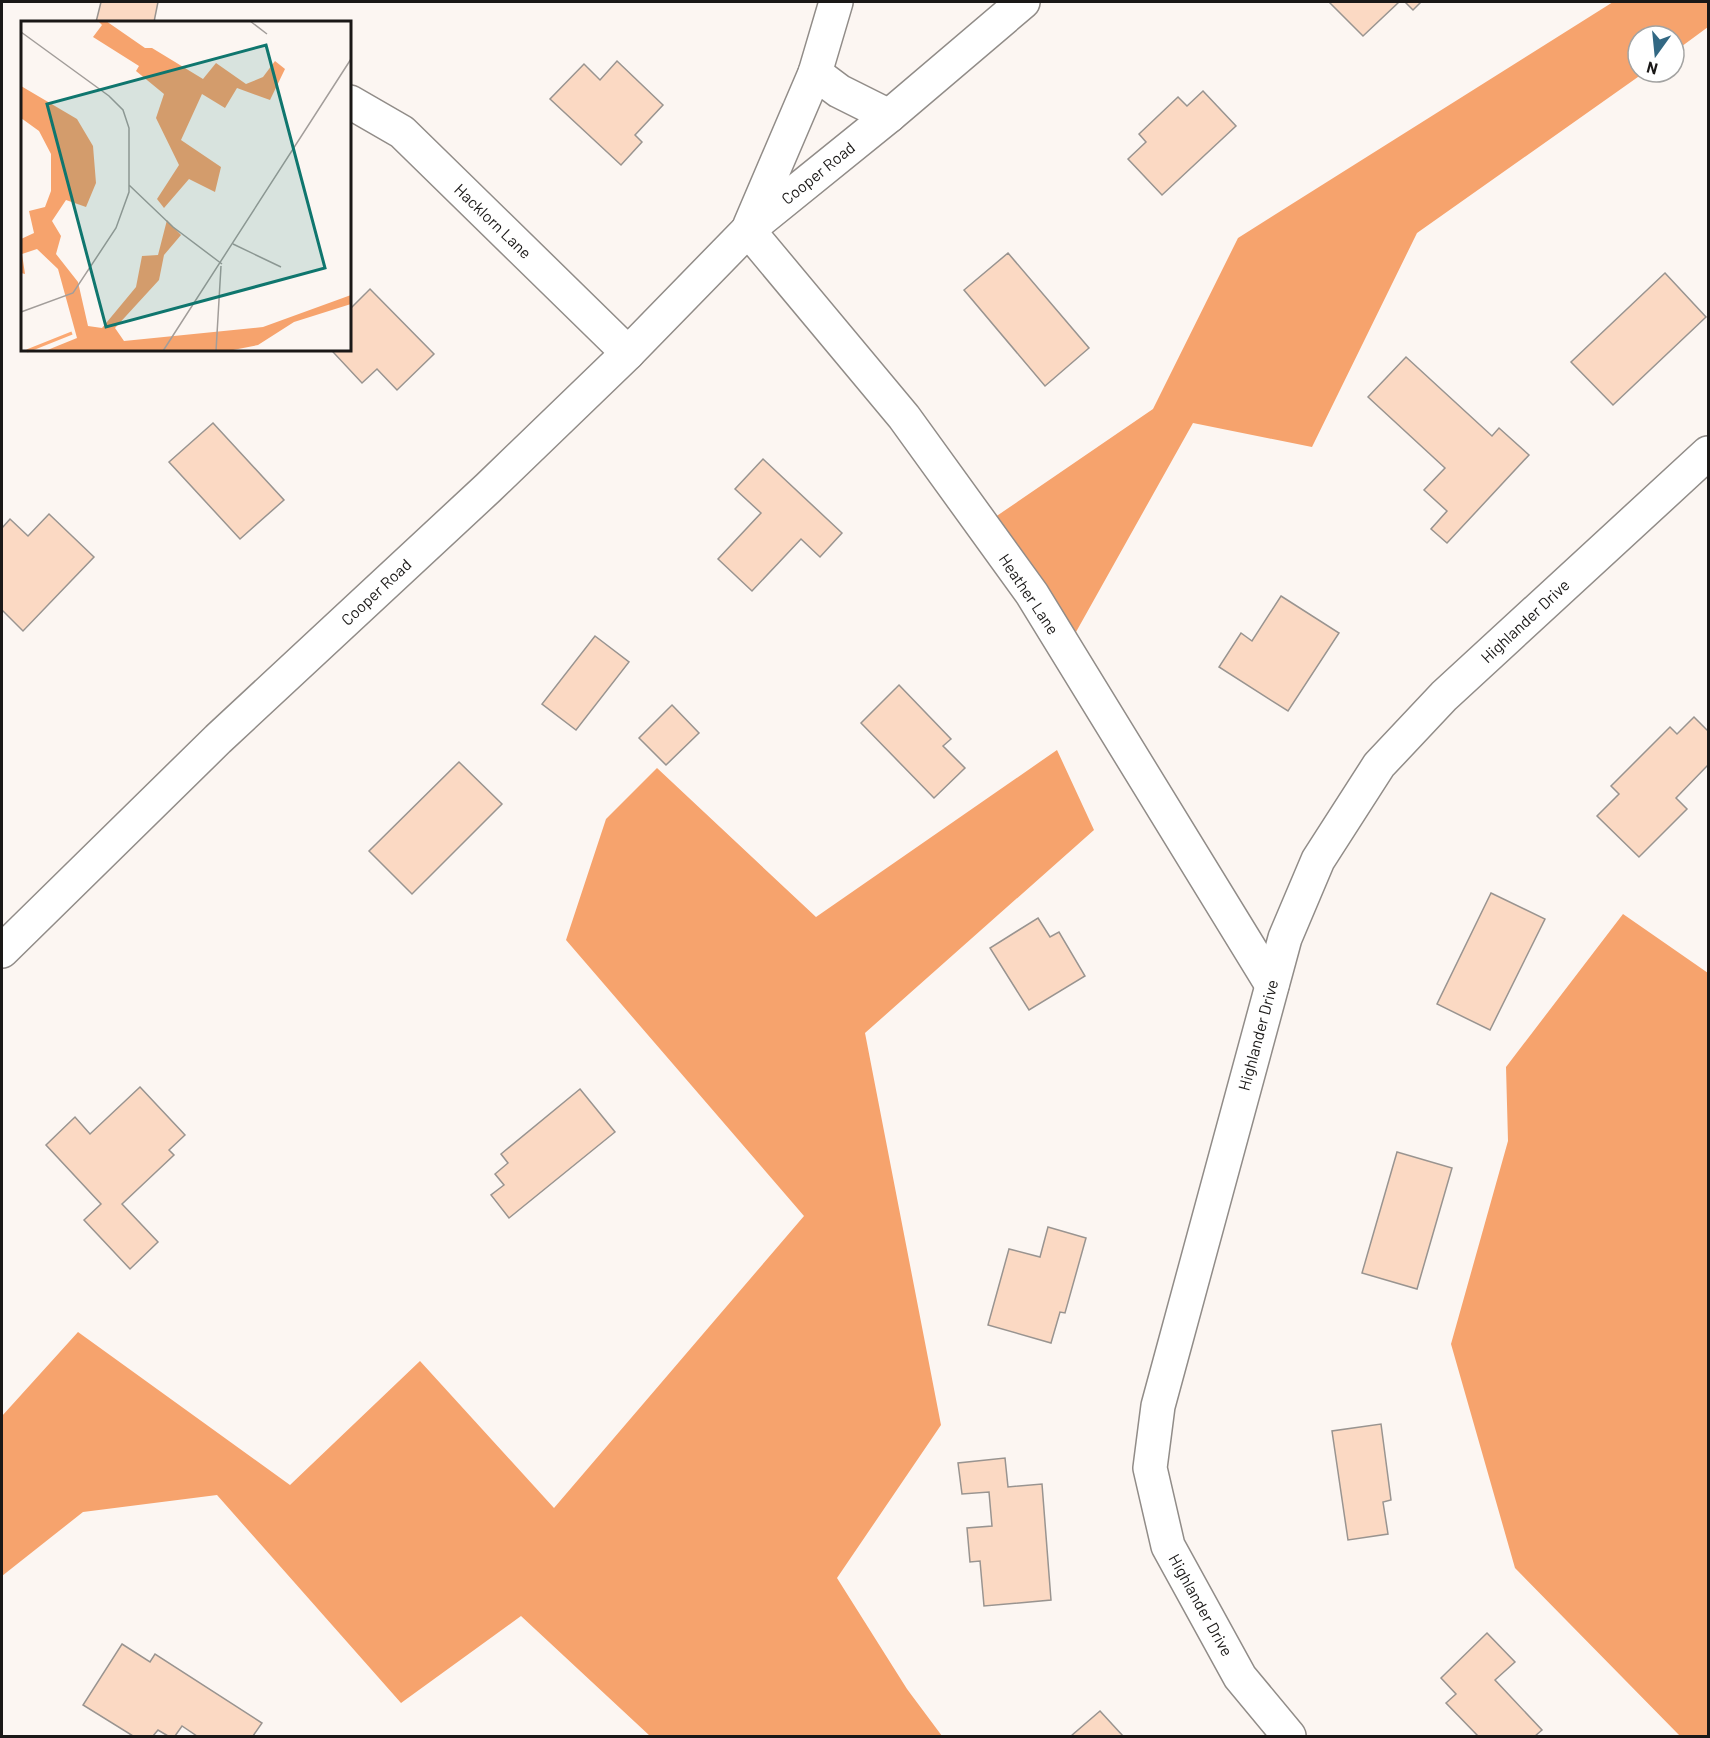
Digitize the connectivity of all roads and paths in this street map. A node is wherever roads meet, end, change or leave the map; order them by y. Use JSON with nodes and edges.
{"nodes":[{"id":1,"x":836,"y":2,"type":"edge"},
{"id":2,"x":1023,"y":2,"type":"edge"},
{"id":3,"x":815,"y":73,"type":"junction"},
{"id":4,"x":351,"y":103,"type":"edge"},
{"id":5,"x":889,"y":116,"type":"junction"},
{"id":6,"x":748,"y":230,"type":"junction"},
{"id":7,"x":628,"y":353,"type":"junction"},
{"id":8,"x":1708,"y":453,"type":"edge"},
{"id":9,"x":2,"y":951,"type":"edge"},
{"id":10,"x":1272,"y":985,"type":"junction"},
{"id":11,"x":1289,"y":1737,"type":"edge"}],
"edges":[{"from":1,"to":3,"type":"street","name":"Cooper Road"},
{"from":2,"to":5,"type":"street","name":"Cooper Road"},
{"from":3,"to":5,"type":"street"},
{"from":3,"to":6,"type":"street","name":"Cooper Road"},
{"from":4,"to":7,"type":"street","name":"Hacklorn Lane"},
{"from":5,"to":6,"type":"street","name":"Cooper Road"},
{"from":6,"to":7,"type":"street","name":"Cooper Road"},
{"from":6,"to":10,"type":"street","name":"Heather Lane"},
{"from":7,"to":9,"type":"street","name":"Cooper Road"},
{"from":8,"to":10,"type":"street","name":"Highlander Drive"},
{"from":10,"to":11,"type":"street","name":"Highlander Drive"}]}
